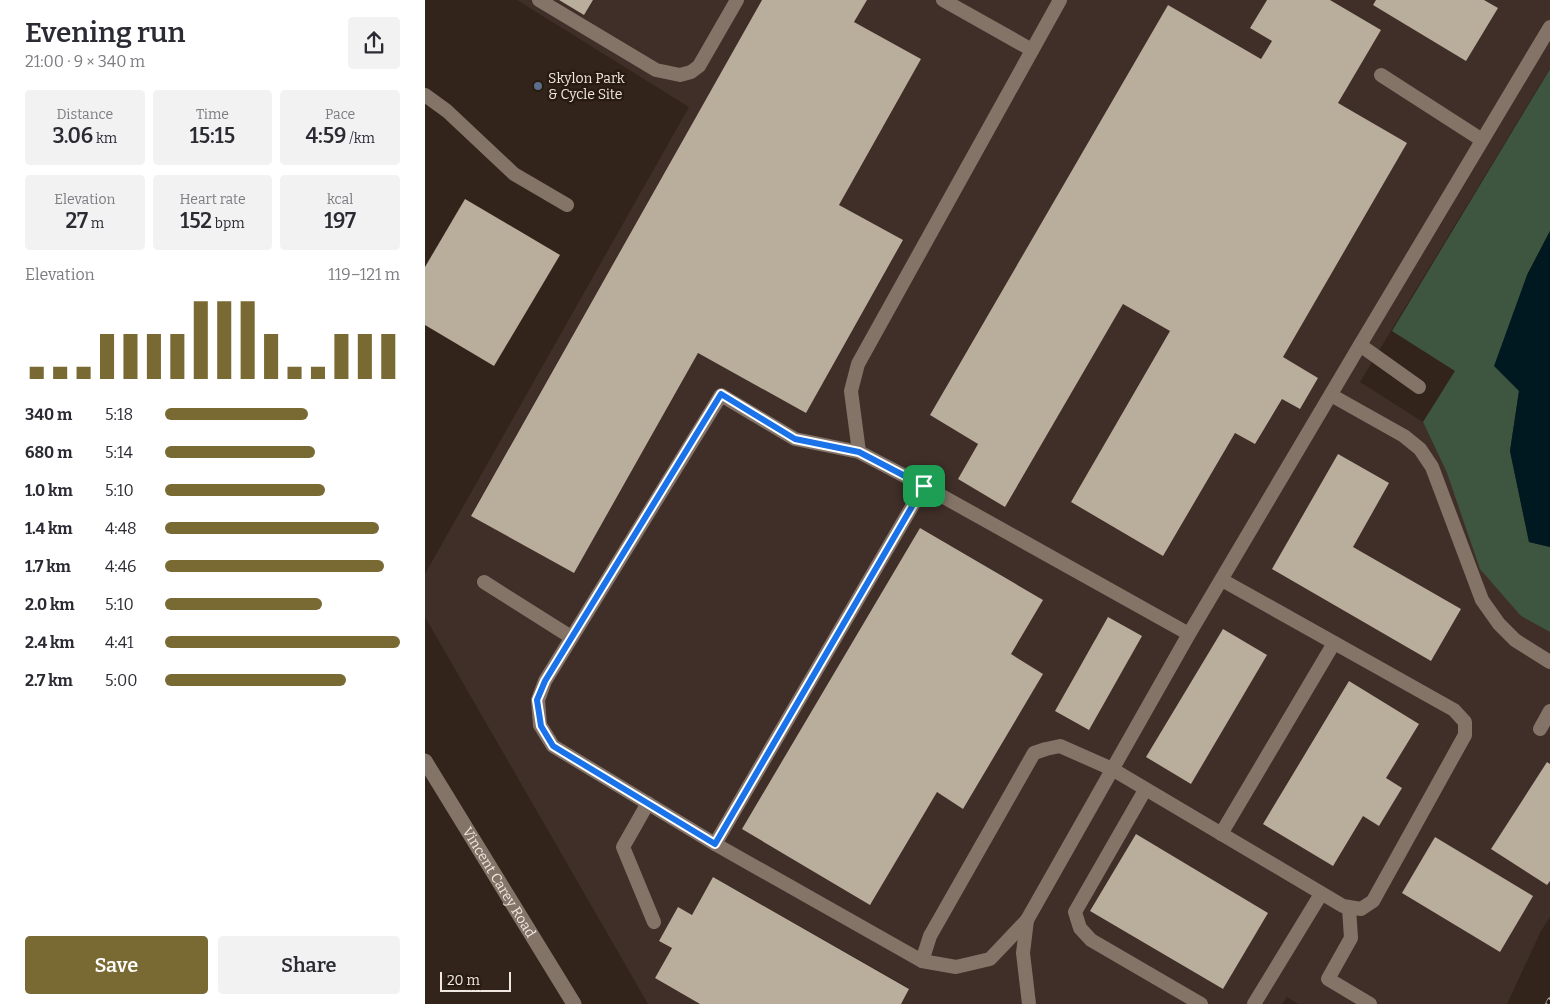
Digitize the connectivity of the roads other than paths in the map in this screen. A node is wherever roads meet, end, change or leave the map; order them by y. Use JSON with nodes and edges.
{"nodes":[{"id":1,"x":539,"y":0,"type":"edge"},
{"id":2,"x":737,"y":0,"type":"edge"},
{"id":3,"x":943,"y":0,"type":"edge"},
{"id":4,"x":1060,"y":0,"type":"edge"},
{"id":5,"x":1550,"y":27,"type":"edge"},
{"id":6,"x":1032,"y":50,"type":"junction"},
{"id":7,"x":1381,"y":75,"type":"dead end"},
{"id":8,"x":425,"y":95,"type":"edge"},
{"id":9,"x":1482,"y":140,"type":"junction"},
{"id":10,"x":567,"y":205,"type":"dead end"},
{"id":11,"x":1360,"y":345,"type":"junction"},
{"id":12,"x":1419,"y":387,"type":"dead end"},
{"id":13,"x":1331,"y":395,"type":"junction"},
{"id":14,"x":859,"y":452,"type":"junction"},
{"id":15,"x":924,"y":486,"type":"junction"},
{"id":16,"x":1222,"y":580,"type":"junction"},
{"id":17,"x":484,"y":582,"type":"dead end"},
{"id":18,"x":1189,"y":634,"type":"junction"},
{"id":19,"x":571,"y":637,"type":"junction"},
{"id":20,"x":1334,"y":643,"type":"junction"},
{"id":21,"x":1550,"y":662,"type":"edge"},
{"id":22,"x":1550,"y":712,"type":"edge"},
{"id":23,"x":1540,"y":729,"type":"dead end"},
{"id":24,"x":425,"y":761,"type":"edge"},
{"id":25,"x":1113,"y":769,"type":"junction"},
{"id":26,"x":1145,"y":790,"type":"junction"},
{"id":27,"x":648,"y":803,"type":"junction"},
{"id":28,"x":1221,"y":834,"type":"junction"},
{"id":29,"x":715,"y":844,"type":"junction"},
{"id":30,"x":1321,"y":894,"type":"junction"},
{"id":31,"x":1349,"y":908,"type":"junction"},
{"id":32,"x":1027,"y":920,"type":"junction"},
{"id":33,"x":654,"y":922,"type":"dead end"},
{"id":34,"x":922,"y":961,"type":"junction"},
{"id":35,"x":574,"y":1004,"type":"edge"},
{"id":36,"x":1029,"y":1004,"type":"edge"},
{"id":37,"x":1201,"y":1004,"type":"edge"},
{"id":38,"x":1254,"y":1004,"type":"edge"},
{"id":39,"x":1371,"y":1004,"type":"edge"}],
"edges":[{"from":1,"to":2,"type":"lane"},
{"from":3,"to":6,"type":"lane"},
{"from":4,"to":6,"type":"lane"},
{"from":5,"to":9,"type":"lane"},
{"from":6,"to":14,"type":"lane"},
{"from":7,"to":9,"type":"lane"},
{"from":8,"to":10,"type":"lane"},
{"from":9,"to":11,"type":"lane"},
{"from":11,"to":12,"type":"lane"},
{"from":11,"to":13,"type":"lane"},
{"from":13,"to":16,"type":"lane"},
{"from":13,"to":21,"type":"lane"},
{"from":14,"to":15,"type":"lane"},
{"from":14,"to":19,"type":"lane"},
{"from":15,"to":18,"type":"lane"},
{"from":15,"to":29,"type":"lane"},
{"from":16,"to":18,"type":"lane"},
{"from":16,"to":20,"type":"lane"},
{"from":17,"to":19,"type":"lane"},
{"from":18,"to":25,"type":"lane"},
{"from":19,"to":27,"type":"lane"},
{"from":20,"to":28,"type":"lane"},
{"from":20,"to":31,"type":"lane"},
{"from":22,"to":23,"type":"lane"},
{"from":24,"to":35,"type":"street","name":"Vincent Carey Road"},
{"from":25,"to":26,"type":"lane"},
{"from":25,"to":32,"type":"lane"},
{"from":25,"to":34,"type":"lane"},
{"from":26,"to":28,"type":"lane"},
{"from":26,"to":37,"type":"lane"},
{"from":27,"to":29,"type":"lane"},
{"from":27,"to":33,"type":"lane"},
{"from":28,"to":30,"type":"lane"},
{"from":29,"to":34,"type":"lane"},
{"from":30,"to":31,"type":"lane"},
{"from":30,"to":38,"type":"lane"},
{"from":31,"to":39,"type":"lane"},
{"from":32,"to":34,"type":"lane"},
{"from":32,"to":36,"type":"lane"}]}
